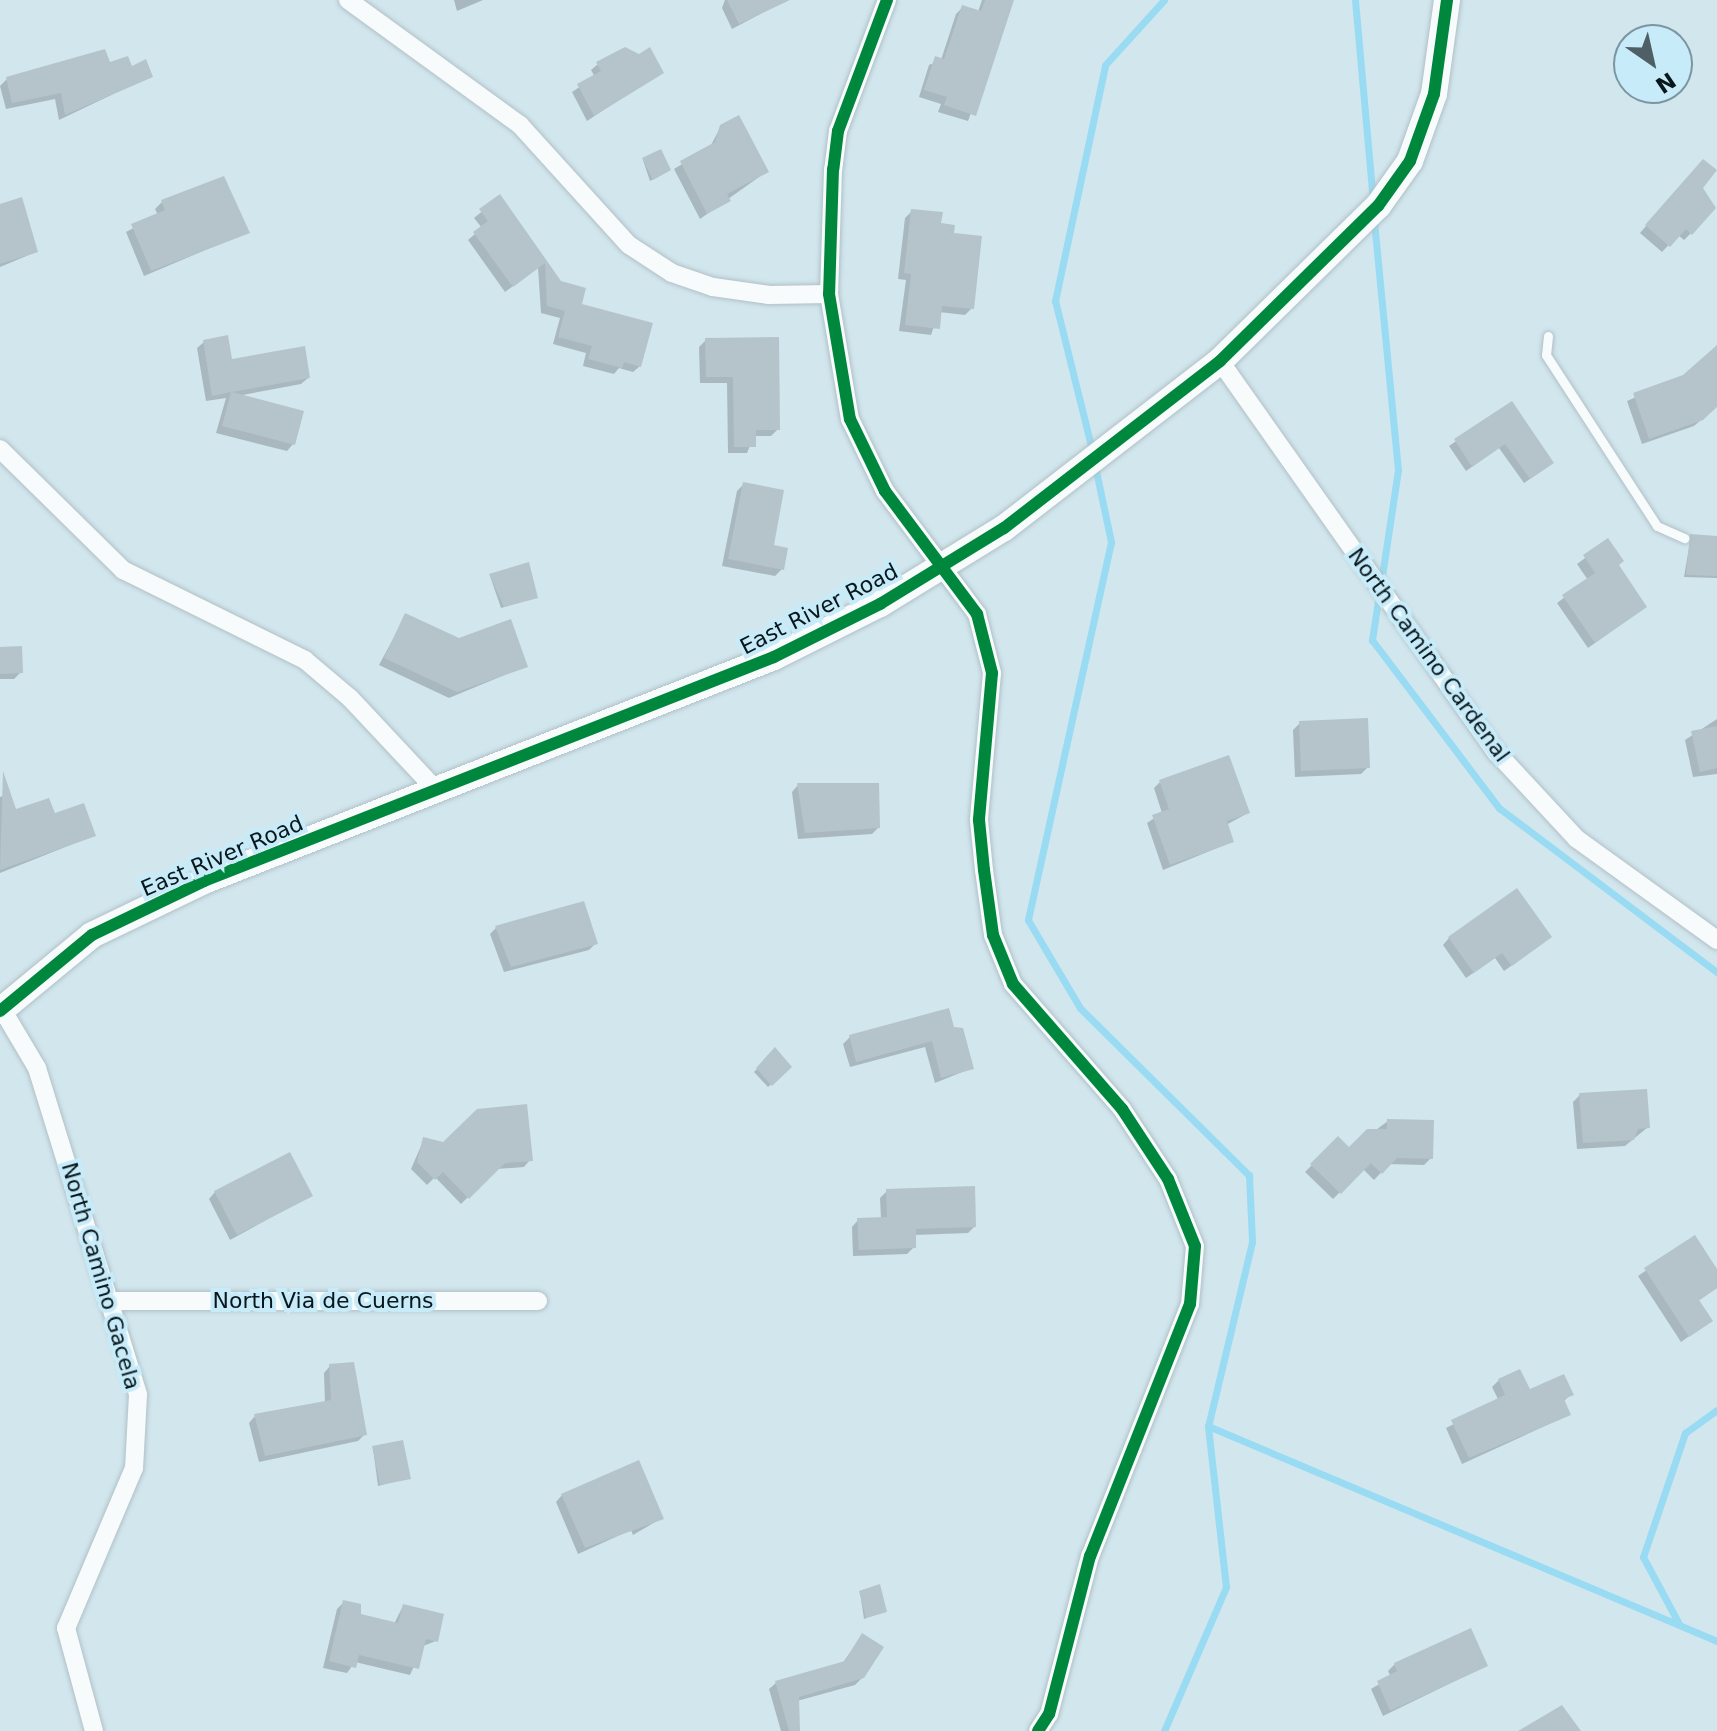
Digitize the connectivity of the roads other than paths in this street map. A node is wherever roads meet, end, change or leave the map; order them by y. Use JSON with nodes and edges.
{"nodes":[{"id":1,"x":348,"y":0,"type":"edge"},
{"id":2,"x":887,"y":0,"type":"edge"},
{"id":3,"x":1447,"y":0,"type":"edge"},
{"id":4,"x":829,"y":294,"type":"junction"},
{"id":5,"x":1548,"y":336,"type":"dead end"},
{"id":6,"x":1220,"y":361,"type":"junction"},
{"id":7,"x":0,"y":449,"type":"edge"},
{"id":8,"x":1684,"y":538,"type":"dead end"},
{"id":9,"x":941,"y":569,"type":"junction"},
{"id":10,"x":438,"y":792,"type":"junction"},
{"id":11,"x":1717,"y":940,"type":"edge"},
{"id":12,"x":1,"y":1010,"type":"edge"},
{"id":13,"x":108,"y":1301,"type":"junction"},
{"id":14,"x":538,"y":1301,"type":"dead end"},
{"id":15,"x":94,"y":1731,"type":"edge"},
{"id":16,"x":1038,"y":1731,"type":"edge"}],
"edges":[{"from":1,"to":4,"type":"street"},
{"from":2,"to":4,"type":"street"},
{"from":3,"to":6,"type":"street","name":"East River Road"},
{"from":4,"to":9,"type":"street"},
{"from":5,"to":8,"type":"lane"},
{"from":6,"to":9,"type":"street","name":"East River Road"},
{"from":6,"to":11,"type":"street","name":"North Camino Cardenal"},
{"from":7,"to":10,"type":"street"},
{"from":9,"to":10,"type":"street","name":"East River Road"},
{"from":9,"to":16,"type":"street"},
{"from":10,"to":12,"type":"street","name":"East River Road"},
{"from":12,"to":13,"type":"street","name":"North Camino Gacela"},
{"from":13,"to":14,"type":"street","name":"North Via de Cuerns"},
{"from":13,"to":15,"type":"street","name":"North Camino Gacela"}]}
